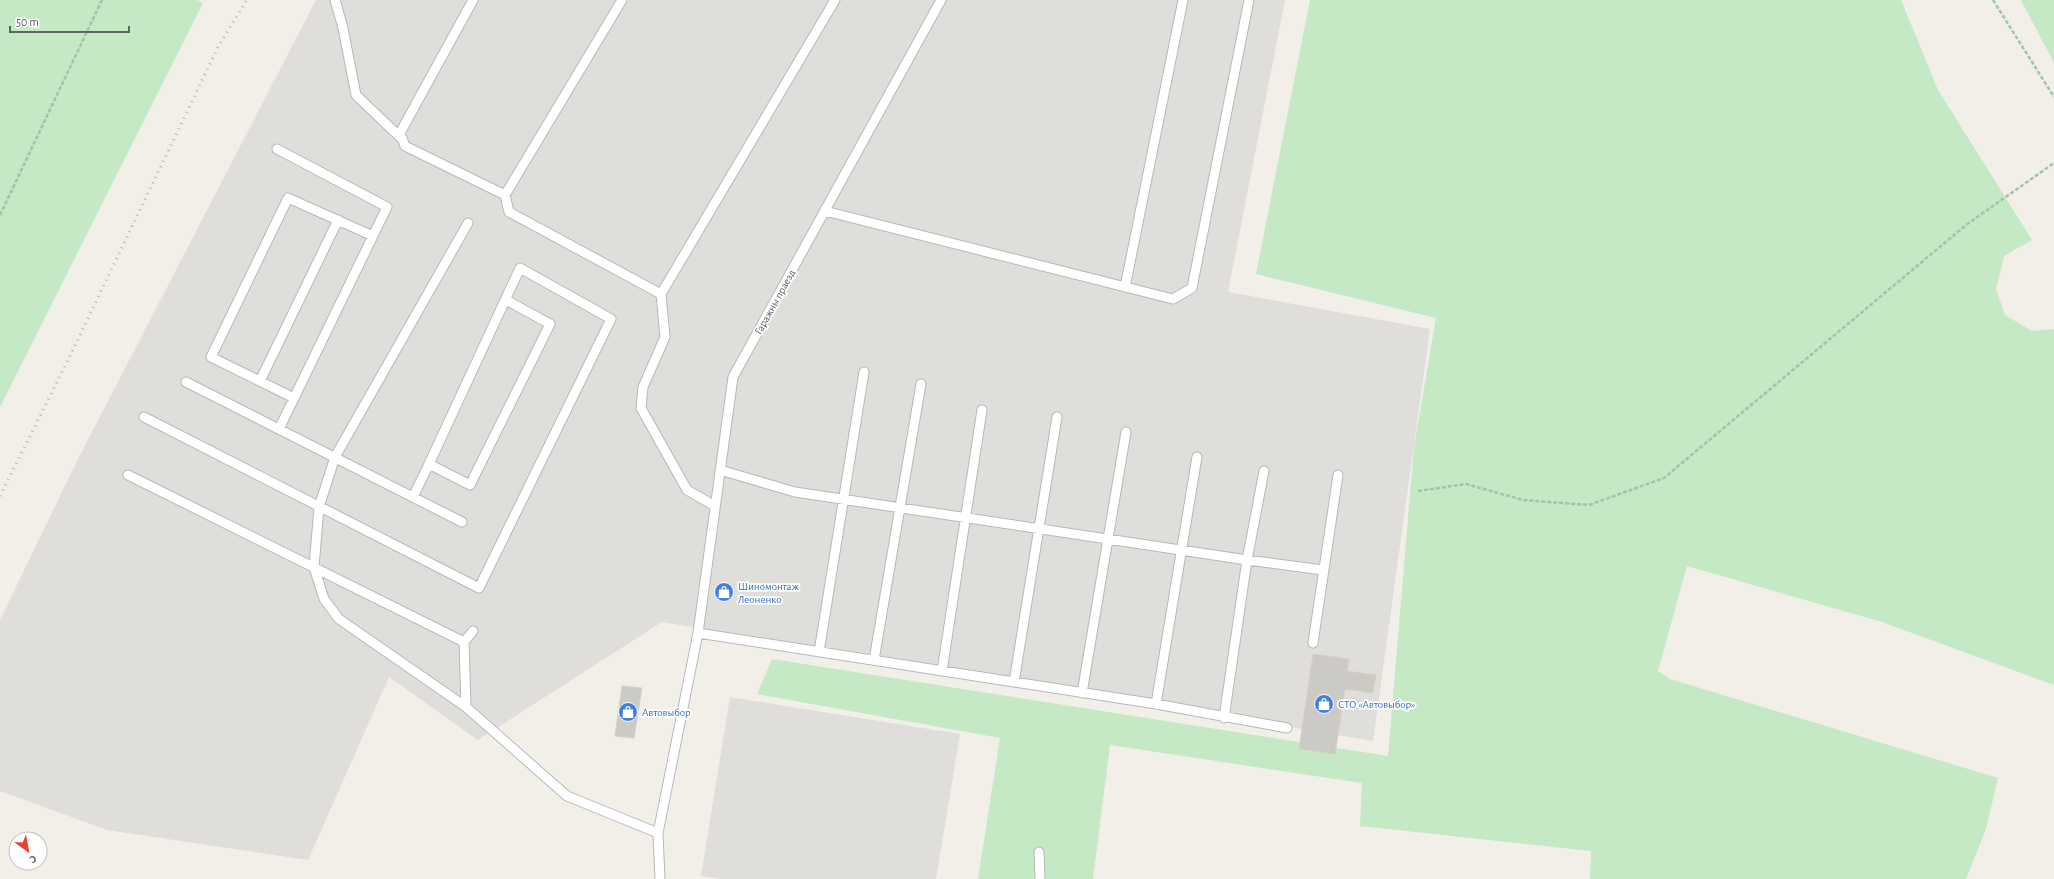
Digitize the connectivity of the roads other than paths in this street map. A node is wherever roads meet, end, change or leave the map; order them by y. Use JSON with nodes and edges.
{"nodes":[{"id":1,"x":335,"y":0,"type":"edge"},
{"id":2,"x":473,"y":0,"type":"edge"},
{"id":3,"x":622,"y":0,"type":"edge"},
{"id":4,"x":835,"y":0,"type":"edge"},
{"id":5,"x":941,"y":0,"type":"edge"},
{"id":6,"x":1183,"y":0,"type":"edge"},
{"id":7,"x":1249,"y":0,"type":"edge"},
{"id":8,"x":402,"y":139,"type":"junction"},
{"id":9,"x":277,"y":149,"type":"dead end"},
{"id":10,"x":505,"y":195,"type":"junction"},
{"id":11,"x":825,"y":211,"type":"junction"},
{"id":12,"x":338,"y":220,"type":"junction"},
{"id":13,"x":468,"y":223,"type":"dead end"},
{"id":14,"x":373,"y":236,"type":"junction"},
{"id":15,"x":1125,"y":287,"type":"junction"},
{"id":16,"x":661,"y":294,"type":"junction"},
{"id":17,"x":506,"y":300,"type":"junction"},
{"id":18,"x":864,"y":372,"type":"dead end"},
{"id":19,"x":260,"y":381,"type":"junction"},
{"id":20,"x":186,"y":382,"type":"dead end"},
{"id":21,"x":921,"y":384,"type":"dead end"},
{"id":22,"x":294,"y":398,"type":"junction"},
{"id":23,"x":982,"y":410,"type":"dead end"},
{"id":24,"x":144,"y":417,"type":"dead end"},
{"id":25,"x":1057,"y":417,"type":"dead end"},
{"id":26,"x":279,"y":429,"type":"junction"},
{"id":27,"x":1126,"y":432,"type":"dead end"},
{"id":28,"x":335,"y":457,"type":"junction"},
{"id":29,"x":1196,"y":458,"type":"dead end"},
{"id":30,"x":429,"y":464,"type":"junction"},
{"id":31,"x":720,"y":470,"type":"junction"},
{"id":32,"x":1264,"y":471,"type":"dead end"},
{"id":33,"x":128,"y":474,"type":"dead end"},
{"id":34,"x":1338,"y":475,"type":"dead end"},
{"id":35,"x":413,"y":497,"type":"junction"},
{"id":36,"x":843,"y":499,"type":"junction"},
{"id":37,"x":715,"y":506,"type":"junction"},
{"id":38,"x":319,"y":507,"type":"junction"},
{"id":39,"x":900,"y":508,"type":"junction"},
{"id":40,"x":965,"y":518,"type":"junction"},
{"id":41,"x":462,"y":522,"type":"dead end"},
{"id":42,"x":1039,"y":529,"type":"junction"},
{"id":43,"x":1108,"y":539,"type":"junction"},
{"id":44,"x":1181,"y":550,"type":"junction"},
{"id":45,"x":1247,"y":560,"type":"junction"},
{"id":46,"x":314,"y":567,"type":"junction"},
{"id":47,"x":1323,"y":570,"type":"junction"},
{"id":48,"x":473,"y":631,"type":"dead end"},
{"id":49,"x":698,"y":633,"type":"junction"},
{"id":50,"x":464,"y":642,"type":"junction"},
{"id":51,"x":1313,"y":643,"type":"dead end"},
{"id":52,"x":819,"y":652,"type":"junction"},
{"id":53,"x":874,"y":660,"type":"junction"},
{"id":54,"x":942,"y":671,"type":"junction"},
{"id":55,"x":1014,"y":682,"type":"junction"},
{"id":56,"x":1082,"y":693,"type":"junction"},
{"id":57,"x":1156,"y":704,"type":"junction"},
{"id":58,"x":466,"y":707,"type":"junction"},
{"id":59,"x":1224,"y":718,"type":"junction"},
{"id":60,"x":1287,"y":728,"type":"dead end"},
{"id":61,"x":658,"y":833,"type":"junction"},
{"id":62,"x":1039,"y":852,"type":"dead end"},
{"id":63,"x":660,"y":879,"type":"edge"},
{"id":64,"x":1040,"y":879,"type":"edge"}],
"edges":[{"from":1,"to":8,"type":"lane"},
{"from":2,"to":8,"type":"lane"},
{"from":3,"to":10,"type":"lane"},
{"from":4,"to":16,"type":"lane"},
{"from":5,"to":11,"type":"lane","name":"Гаражны праезд"},
{"from":6,"to":15,"type":"lane"},
{"from":7,"to":15,"type":"lane"},
{"from":8,"to":10,"type":"lane"},
{"from":9,"to":14,"type":"lane"},
{"from":10,"to":16,"type":"lane"},
{"from":11,"to":15,"type":"lane"},
{"from":11,"to":31,"type":"lane","name":"Гаражны праезд"},
{"from":12,"to":14,"type":"lane"},
{"from":12,"to":19,"type":"lane"},
{"from":12,"to":19,"type":"lane"},
{"from":13,"to":28,"type":"lane"},
{"from":14,"to":22,"type":"lane"},
{"from":16,"to":37,"type":"lane"},
{"from":17,"to":30,"type":"lane"},
{"from":17,"to":30,"type":"lane"},
{"from":17,"to":38,"type":"lane"},
{"from":18,"to":36,"type":"lane"},
{"from":19,"to":22,"type":"lane"},
{"from":20,"to":26,"type":"lane"},
{"from":21,"to":39,"type":"lane"},
{"from":22,"to":26,"type":"lane"},
{"from":23,"to":40,"type":"lane"},
{"from":24,"to":38,"type":"lane"},
{"from":25,"to":42,"type":"lane"},
{"from":26,"to":28,"type":"lane"},
{"from":27,"to":43,"type":"lane"},
{"from":28,"to":35,"type":"lane"},
{"from":28,"to":38,"type":"lane"},
{"from":29,"to":44,"type":"lane"},
{"from":30,"to":35,"type":"lane"},
{"from":31,"to":36,"type":"lane"},
{"from":31,"to":37,"type":"lane","name":"Гаражны праезд"},
{"from":32,"to":45,"type":"lane"},
{"from":33,"to":46,"type":"lane"},
{"from":34,"to":47,"type":"lane"},
{"from":35,"to":41,"type":"lane"},
{"from":36,"to":39,"type":"lane"},
{"from":36,"to":52,"type":"lane"},
{"from":37,"to":49,"type":"lane","name":"Гаражны праезд"},
{"from":38,"to":46,"type":"lane"},
{"from":39,"to":40,"type":"lane"},
{"from":39,"to":53,"type":"lane"},
{"from":40,"to":42,"type":"lane"},
{"from":40,"to":54,"type":"lane"},
{"from":42,"to":43,"type":"lane"},
{"from":42,"to":55,"type":"lane"},
{"from":43,"to":44,"type":"lane"},
{"from":43,"to":56,"type":"lane"},
{"from":44,"to":45,"type":"lane"},
{"from":44,"to":57,"type":"lane"},
{"from":45,"to":47,"type":"lane"},
{"from":45,"to":59,"type":"lane"},
{"from":46,"to":50,"type":"lane"},
{"from":46,"to":58,"type":"lane"},
{"from":47,"to":51,"type":"lane"},
{"from":48,"to":50,"type":"lane"},
{"from":49,"to":52,"type":"lane"},
{"from":49,"to":61,"type":"lane","name":"Гаражны праезд"},
{"from":50,"to":58,"type":"lane"},
{"from":52,"to":53,"type":"lane"},
{"from":53,"to":54,"type":"lane"},
{"from":54,"to":55,"type":"lane"},
{"from":55,"to":56,"type":"lane"},
{"from":56,"to":57,"type":"lane"},
{"from":57,"to":59,"type":"lane"},
{"from":58,"to":61,"type":"lane"},
{"from":59,"to":60,"type":"lane"},
{"from":61,"to":63,"type":"lane","name":"Гаражны праезд"},
{"from":62,"to":64,"type":"lane"}]}
